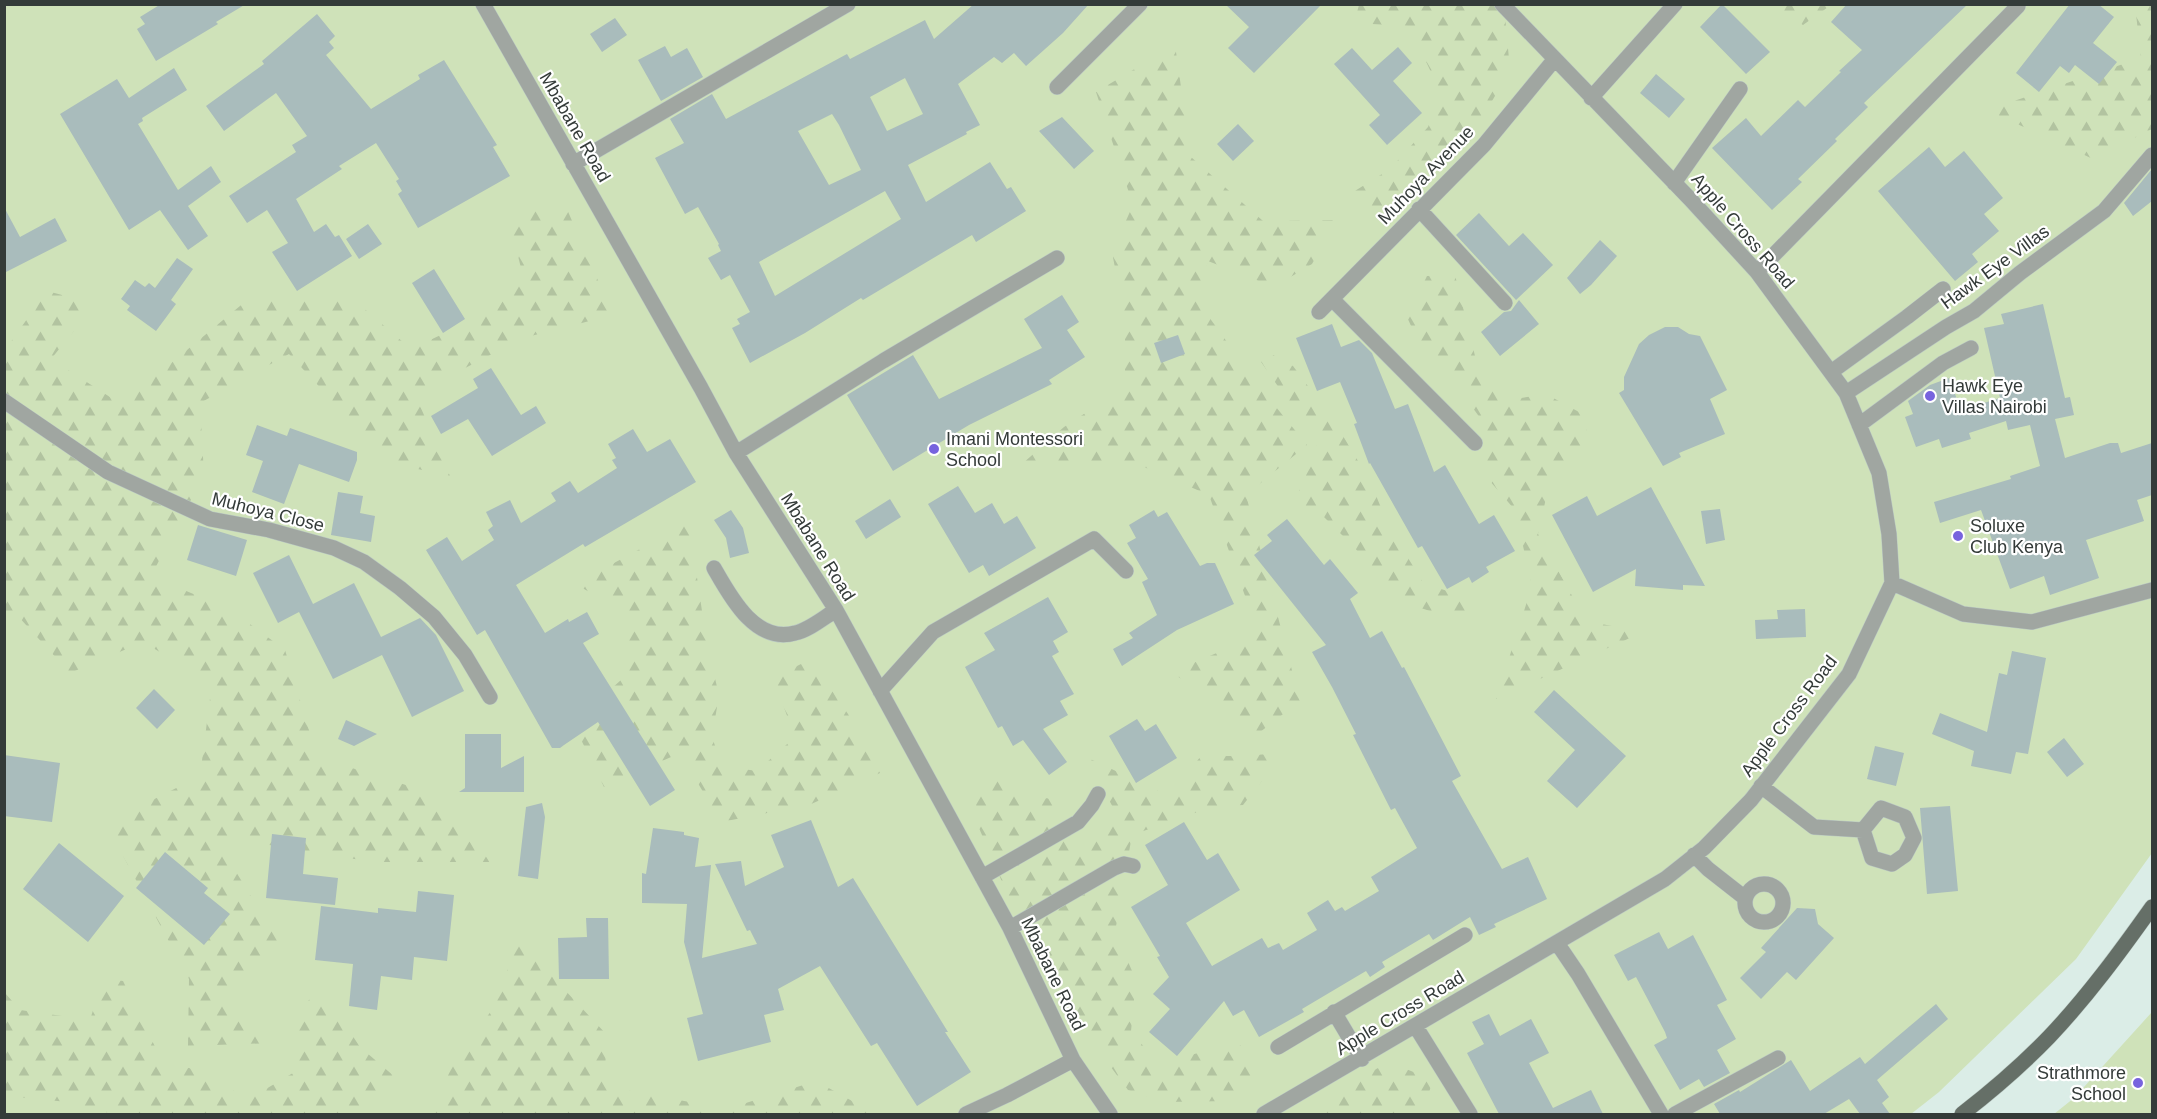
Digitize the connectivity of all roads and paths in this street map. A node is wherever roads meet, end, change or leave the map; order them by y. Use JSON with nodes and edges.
{"nodes":[{"id":1,"x":483,"y":4,"type":"edge"},
{"id":2,"x":848,"y":4,"type":"edge"},
{"id":3,"x":1140,"y":4,"type":"edge"},
{"id":4,"x":1502,"y":4,"type":"edge"},
{"id":5,"x":1675,"y":4,"type":"edge"},
{"id":6,"x":2018,"y":6,"type":"dead end"},
{"id":7,"x":1554,"y":60,"type":"junction"},
{"id":8,"x":1057,"y":87,"type":"dead end"},
{"id":9,"x":1740,"y":89,"type":"dead end"},
{"id":10,"x":1591,"y":98,"type":"junction"},
{"id":11,"x":2152,"y":155,"type":"edge"},
{"id":12,"x":573,"y":164,"type":"junction"},
{"id":13,"x":1674,"y":183,"type":"junction"},
{"id":14,"x":1419,"y":209,"type":"junction"},
{"id":15,"x":1057,"y":258,"type":"dead end"},
{"id":16,"x":1757,"y":272,"type":"junction"},
{"id":17,"x":1943,"y":289,"type":"dead end"},
{"id":18,"x":1332,"y":299,"type":"junction"},
{"id":19,"x":1505,"y":303,"type":"dead end"},
{"id":20,"x":1320,"y":312,"type":"dead end"},
{"id":21,"x":1971,"y":348,"type":"dead end"},
{"id":22,"x":1831,"y":372,"type":"junction"},
{"id":23,"x":1846,"y":393,"type":"junction"},
{"id":24,"x":4,"y":401,"type":"edge"},
{"id":25,"x":1859,"y":425,"type":"junction"},
{"id":26,"x":1475,"y":443,"type":"dead end"},
{"id":27,"x":736,"y":453,"type":"junction"},
{"id":28,"x":714,"y":568,"type":"dead end"},
{"id":29,"x":1126,"y":571,"type":"dead end"},
{"id":30,"x":1892,"y":583,"type":"junction"},
{"id":31,"x":2152,"y":590,"type":"edge"},
{"id":32,"x":836,"y":610,"type":"junction"},
{"id":33,"x":880,"y":691,"type":"junction"},
{"id":34,"x":490,"y":697,"type":"dead end"},
{"id":35,"x":1761,"y":786,"type":"junction"},
{"id":36,"x":1098,"y":794,"type":"dead end"},
{"id":37,"x":1863,"y":830,"type":"dead end"},
{"id":38,"x":1694,"y":855,"type":"junction"},
{"id":39,"x":1133,"y":866,"type":"dead end"},
{"id":40,"x":982,"y":877,"type":"junction"},
{"id":41,"x":1745,"y":898,"type":"dead end"},
{"id":42,"x":2152,"y":907,"type":"edge"},
{"id":43,"x":1010,"y":928,"type":"junction"},
{"id":44,"x":1465,"y":935,"type":"dead end"},
{"id":45,"x":1557,"y":942,"type":"junction"},
{"id":46,"x":1334,"y":1012,"type":"junction"},
{"id":47,"x":1416,"y":1027,"type":"junction"},
{"id":48,"x":1278,"y":1047,"type":"dead end"},
{"id":49,"x":1778,"y":1058,"type":"dead end"},
{"id":50,"x":1362,"y":1059,"type":"junction"},
{"id":51,"x":1073,"y":1060,"type":"junction"},
{"id":52,"x":966,"y":1114,"type":"edge"},
{"id":53,"x":1110,"y":1114,"type":"edge"},
{"id":54,"x":1264,"y":1114,"type":"edge"},
{"id":55,"x":1470,"y":1114,"type":"edge"},
{"id":56,"x":1661,"y":1114,"type":"edge"},
{"id":57,"x":1675,"y":1114,"type":"edge"},
{"id":58,"x":1962,"y":1114,"type":"edge"}],
"edges":[{"from":1,"to":12,"type":"street","name":"Mbabane Road"},
{"from":2,"to":12,"type":"street"},
{"from":3,"to":8,"type":"street"},
{"from":4,"to":7,"type":"street","name":"Apple Cross Road"},
{"from":5,"to":10,"type":"street"},
{"from":6,"to":16,"type":"street"},
{"from":7,"to":10,"type":"street","name":"Apple Cross Road"},
{"from":7,"to":14,"type":"street","name":"Muhoya Avenue"},
{"from":9,"to":13,"type":"street"},
{"from":10,"to":13,"type":"street","name":"Apple Cross Road"},
{"from":11,"to":23,"type":"street","name":"Hawk Eye Villas"},
{"from":12,"to":27,"type":"street","name":"Mbabane Road"},
{"from":13,"to":16,"type":"street","name":"Apple Cross Road"},
{"from":14,"to":18,"type":"street","name":"Muhoya Avenue"},
{"from":14,"to":19,"type":"street"},
{"from":15,"to":27,"type":"street"},
{"from":16,"to":22,"type":"street","name":"Apple Cross Road"},
{"from":17,"to":22,"type":"street"},
{"from":18,"to":20,"type":"street","name":"Muhoya Avenue"},
{"from":18,"to":26,"type":"street"},
{"from":21,"to":25,"type":"street"},
{"from":22,"to":23,"type":"street","name":"Apple Cross Road"},
{"from":23,"to":25,"type":"street","name":"Apple Cross Road"},
{"from":24,"to":34,"type":"street","name":"Muhoya Close"},
{"from":25,"to":30,"type":"street","name":"Apple Cross Road"},
{"from":27,"to":32,"type":"street","name":"Mbabane Road"},
{"from":28,"to":32,"type":"street"},
{"from":29,"to":33,"type":"street"},
{"from":30,"to":31,"type":"street"},
{"from":30,"to":35,"type":"street","name":"Apple Cross Road"},
{"from":32,"to":33,"type":"street","name":"Mbabane Road"},
{"from":33,"to":40,"type":"street","name":"Mbabane Road"},
{"from":35,"to":37,"type":"street"},
{"from":35,"to":38,"type":"street","name":"Apple Cross Road"},
{"from":36,"to":40,"type":"street"},
{"from":38,"to":41,"type":"street"},
{"from":38,"to":45,"type":"street","name":"Apple Cross Road"},
{"from":39,"to":43,"type":"street"},
{"from":40,"to":43,"type":"street","name":"Mbabane Road"},
{"from":42,"to":58,"type":"main road"},
{"from":43,"to":51,"type":"street","name":"Mbabane Road"},
{"from":44,"to":46,"type":"street"},
{"from":45,"to":47,"type":"street","name":"Apple Cross Road"},
{"from":45,"to":56,"type":"street"},
{"from":46,"to":48,"type":"street"},
{"from":46,"to":50,"type":"street"},
{"from":47,"to":50,"type":"street","name":"Apple Cross Road"},
{"from":47,"to":55,"type":"street"},
{"from":49,"to":57,"type":"street"},
{"from":50,"to":54,"type":"street","name":"Apple Cross Road"},
{"from":51,"to":52,"type":"street"},
{"from":51,"to":53,"type":"street","name":"Mbabane Road"}]}
